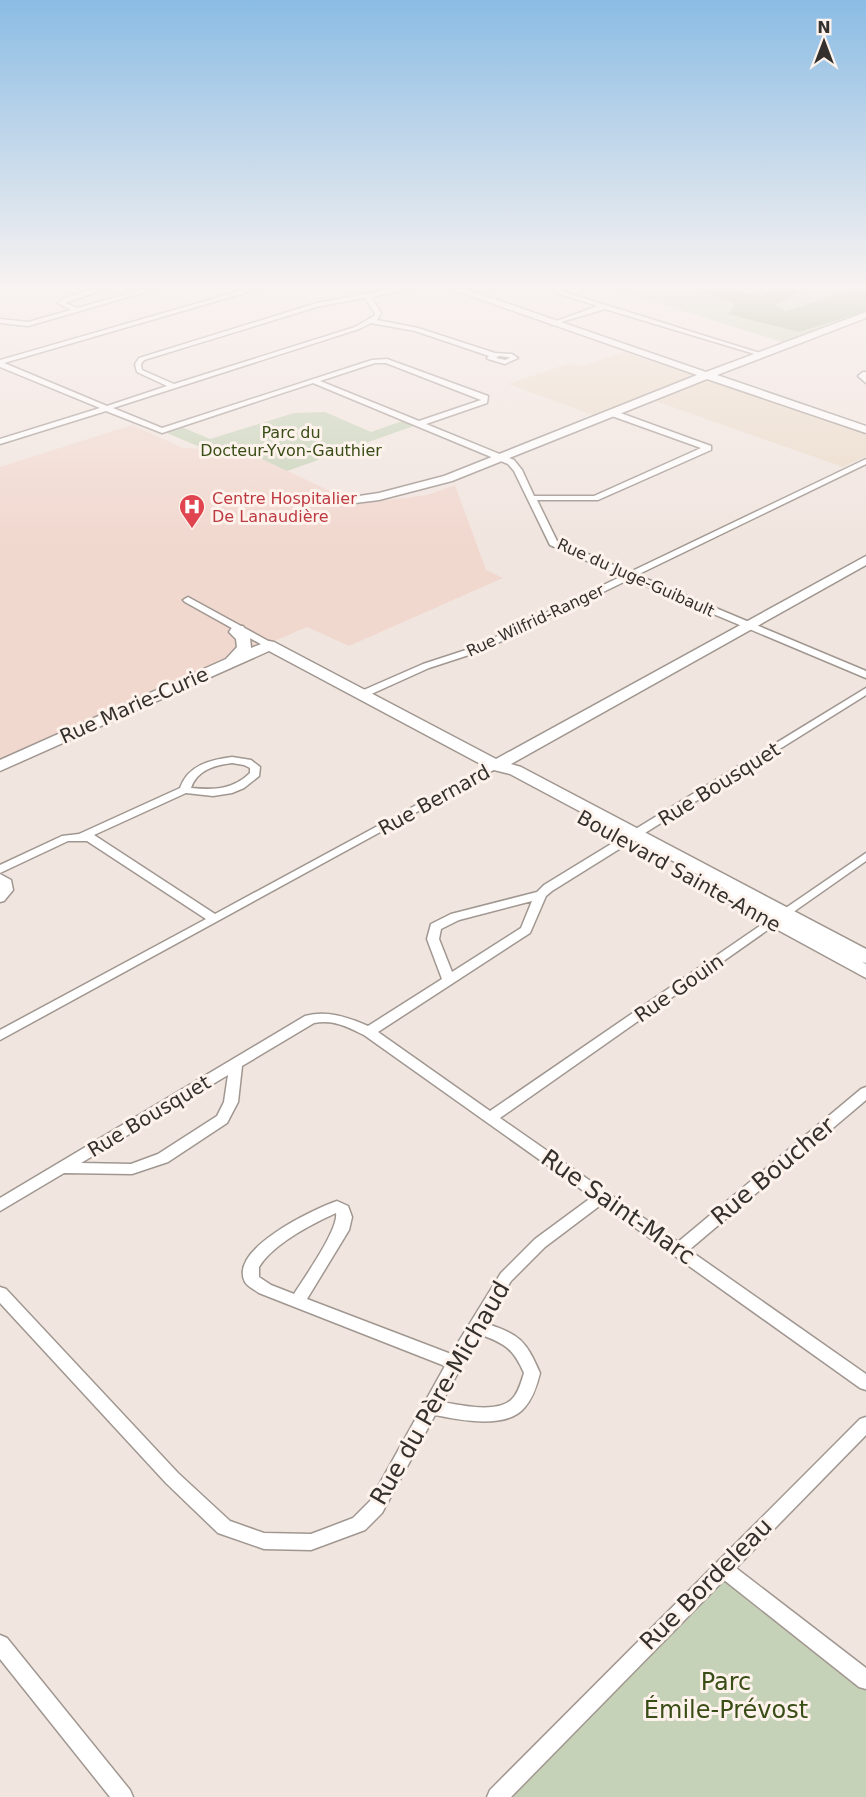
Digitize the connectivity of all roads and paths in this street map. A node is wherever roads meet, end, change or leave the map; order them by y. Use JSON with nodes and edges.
{"nodes":[{"id":1,"x":23,"y":373,"type":"edge"},
{"id":2,"x":143,"y":373,"type":"edge"},
{"id":3,"x":215,"y":373,"type":"edge"},
{"id":4,"x":338,"y":373,"type":"edge"},
{"id":5,"x":418,"y":373,"type":"edge"},
{"id":6,"x":699,"y":373,"type":"edge"},
{"id":7,"x":711,"y":373,"type":"edge"},
{"id":8,"x":866,"y":374,"type":"edge"},
{"id":9,"x":705,"y":375,"type":"junction"},
{"id":10,"x":314,"y":381,"type":"junction"},
{"id":11,"x":866,"y":381,"type":"edge"},
{"id":12,"x":173,"y":386,"type":"junction"},
{"id":13,"x":105,"y":408,"type":"junction"},
{"id":14,"x":612,"y":413,"type":"junction"},
{"id":15,"x":419,"y":424,"type":"junction"},
{"id":16,"x":866,"y":430,"type":"edge"},
{"id":17,"x":0,"y":442,"type":"edge"},
{"id":18,"x":504,"y":458,"type":"junction"},
{"id":19,"x":866,"y":460,"type":"edge"},
{"id":20,"x":530,"y":498,"type":"junction"},
{"id":21,"x":343,"y":502,"type":"dead end"},
{"id":22,"x":866,"y":560,"type":"edge"},
{"id":23,"x":628,"y":576,"type":"junction"},
{"id":24,"x":188,"y":600,"type":"dead end"},
{"id":25,"x":748,"y":626,"type":"junction"},
{"id":26,"x":238,"y":628,"type":"junction"},
{"id":27,"x":269,"y":645,"type":"junction"},
{"id":28,"x":226,"y":664,"type":"junction"},
{"id":29,"x":317,"y":670,"type":"junction"},
{"id":30,"x":866,"y":675,"type":"edge"},
{"id":31,"x":866,"y":691,"type":"edge"},
{"id":32,"x":363,"y":694,"type":"junction"},
{"id":33,"x":0,"y":766,"type":"edge"},
{"id":34,"x":496,"y":766,"type":"junction"},
{"id":35,"x":185,"y":790,"type":"junction"},
{"id":36,"x":83,"y":836,"type":"junction"},
{"id":37,"x":631,"y":838,"type":"junction"},
{"id":38,"x":866,"y":856,"type":"edge"},
{"id":39,"x":0,"y":869,"type":"edge"},
{"id":40,"x":0,"y":878,"type":"edge"},
{"id":41,"x":541,"y":895,"type":"junction"},
{"id":42,"x":0,"y":898,"type":"edge"},
{"id":43,"x":779,"y":918,"type":"junction"},
{"id":44,"x":215,"y":919,"type":"junction"},
{"id":45,"x":866,"y":957,"type":"edge"},
{"id":46,"x":866,"y":972,"type":"edge"},
{"id":47,"x":449,"y":981,"type":"junction"},
{"id":48,"x":369,"y":1032,"type":"junction"},
{"id":49,"x":0,"y":1036,"type":"edge"},
{"id":50,"x":236,"y":1063,"type":"junction"},
{"id":51,"x":866,"y":1092,"type":"edge"},
{"id":52,"x":490,"y":1118,"type":"junction"},
{"id":53,"x":62,"y":1168,"type":"junction"},
{"id":54,"x":602,"y":1197,"type":"junction"},
{"id":55,"x":0,"y":1205,"type":"edge"},
{"id":56,"x":679,"y":1250,"type":"junction"},
{"id":57,"x":0,"y":1293,"type":"edge"},
{"id":58,"x":298,"y":1301,"type":"junction"},
{"id":59,"x":474,"y":1326,"type":"junction"},
{"id":60,"x":456,"y":1363,"type":"junction"},
{"id":61,"x":866,"y":1383,"type":"edge"},
{"id":62,"x":433,"y":1407,"type":"junction"},
{"id":63,"x":866,"y":1424,"type":"edge"},
{"id":64,"x":722,"y":1568,"type":"junction"},
{"id":65,"x":0,"y":1644,"type":"edge"},
{"id":66,"x":866,"y":1680,"type":"edge"},
{"id":67,"x":123,"y":1797,"type":"edge"},
{"id":68,"x":497,"y":1797,"type":"edge"}],
"edges":[{"from":1,"to":13,"type":"street"},
{"from":2,"to":12,"type":"street"},
{"from":3,"to":12,"type":"street"},
{"from":4,"to":10,"type":"street"},
{"from":5,"to":15,"type":"street"},
{"from":6,"to":9,"type":"street"},
{"from":7,"to":9,"type":"street"},
{"from":8,"to":11,"type":"street"},
{"from":9,"to":14,"type":"street"},
{"from":9,"to":16,"type":"street"},
{"from":10,"to":13,"type":"street"},
{"from":10,"to":15,"type":"street","name":"Rue du Juge-Guibault"},
{"from":12,"to":13,"type":"street"},
{"from":13,"to":17,"type":"street"},
{"from":14,"to":18,"type":"street"},
{"from":14,"to":20,"type":"street"},
{"from":15,"to":18,"type":"street","name":"Rue du Juge-Guibault"},
{"from":18,"to":20,"type":"street","name":"Rue du Juge-Guibault"},
{"from":18,"to":21,"type":"street"},
{"from":19,"to":23,"type":"street","name":"Rue Wilfrid-Ranger"},
{"from":20,"to":23,"type":"street","name":"Rue du Juge-Guibault"},
{"from":22,"to":25,"type":"street","name":"Rue Bernard"},
{"from":23,"to":25,"type":"street","name":"Rue du Juge-Guibault"},
{"from":23,"to":32,"type":"street","name":"Rue Wilfrid-Ranger"},
{"from":24,"to":26,"type":"street","name":"Boulevard Sainte-Anne"},
{"from":25,"to":30,"type":"street","name":"Rue du Juge-Guibault"},
{"from":25,"to":34,"type":"street","name":"Rue Bernard"},
{"from":26,"to":27,"type":"street","name":"Boulevard Sainte-Anne"},
{"from":26,"to":28,"type":"street"},
{"from":27,"to":28,"type":"street","name":"Rue Marie-Curie"},
{"from":27,"to":29,"type":"street","name":"Boulevard Sainte-Anne"},
{"from":28,"to":29,"type":"street"},
{"from":28,"to":33,"type":"street","name":"Rue Marie-Curie"},
{"from":29,"to":32,"type":"street","name":"Boulevard Sainte-Anne"},
{"from":31,"to":37,"type":"street","name":"Rue Bousquet"},
{"from":32,"to":34,"type":"street","name":"Boulevard Sainte-Anne"},
{"from":34,"to":37,"type":"street","name":"Boulevard Sainte-Anne"},
{"from":34,"to":44,"type":"street","name":"Rue Bernard"},
{"from":35,"to":35,"type":"street"},
{"from":35,"to":36,"type":"street"},
{"from":36,"to":39,"type":"street"},
{"from":36,"to":44,"type":"street"},
{"from":37,"to":41,"type":"street","name":"Rue Bousquet"},
{"from":37,"to":43,"type":"street","name":"Boulevard Sainte-Anne"},
{"from":38,"to":43,"type":"street","name":"Rue Gouin"},
{"from":40,"to":42,"type":"street"},
{"from":41,"to":47,"type":"street"},
{"from":41,"to":47,"type":"street","name":"Rue Bousquet"},
{"from":43,"to":45,"type":"street","name":"Boulevard Sainte-Anne"},
{"from":43,"to":46,"type":"street","name":"Boulevard Sainte-Anne"},
{"from":43,"to":52,"type":"street","name":"Rue Gouin"},
{"from":44,"to":49,"type":"street","name":"Rue Bernard"},
{"from":47,"to":48,"type":"street"},
{"from":48,"to":50,"type":"street","name":"Rue Bousquet"},
{"from":48,"to":52,"type":"street","name":"Rue Saint-Marc"},
{"from":50,"to":53,"type":"street","name":"Rue Bousquet"},
{"from":50,"to":53,"type":"street","name":"Rue Bousquet"},
{"from":51,"to":56,"type":"street","name":"Rue Boucher"},
{"from":52,"to":54,"type":"street","name":"Rue Saint-Marc"},
{"from":53,"to":55,"type":"street","name":"Rue Bousquet"},
{"from":54,"to":56,"type":"street","name":"Rue Saint-Marc"},
{"from":54,"to":59,"type":"street","name":"Rue du Père-Michaud"},
{"from":56,"to":61,"type":"street","name":"Rue Saint-Marc"},
{"from":57,"to":62,"type":"street","name":"Rue du Père-Michaud"},
{"from":58,"to":58,"type":"street"},
{"from":58,"to":60,"type":"street"},
{"from":59,"to":60,"type":"street","name":"Rue du Père-Michaud"},
{"from":59,"to":62,"type":"street"},
{"from":60,"to":62,"type":"street","name":"Rue du Père-Michaud"},
{"from":63,"to":64,"type":"street","name":"Rue Bordeleau"},
{"from":64,"to":66,"type":"street"},
{"from":64,"to":68,"type":"street","name":"Rue Bordeleau"},
{"from":65,"to":67,"type":"street"}]}
